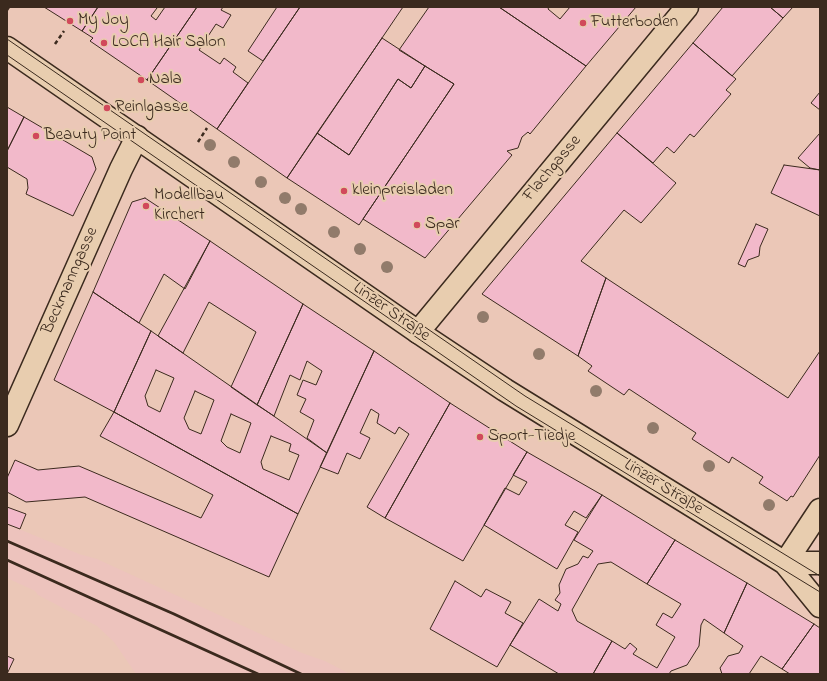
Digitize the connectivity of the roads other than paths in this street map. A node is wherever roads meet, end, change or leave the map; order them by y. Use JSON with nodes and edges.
{"nodes":[{"id":1,"x":687,"y":7,"type":"edge"},
{"id":2,"x":7,"y":48,"type":"edge"},
{"id":3,"x":138,"y":137,"type":"junction"},
{"id":4,"x":418,"y":332,"type":"junction"},
{"id":5,"x":7,"y":425,"type":"edge"},
{"id":6,"x":820,"y":510,"type":"edge"},
{"id":7,"x":785,"y":563,"type":"junction"},
{"id":8,"x":820,"y":563,"type":"edge"},
{"id":9,"x":820,"y":606,"type":"edge"}],
"edges":[{"from":1,"to":4,"type":"main road","name":"Flachgasse"},
{"from":2,"to":3,"type":"main road","name":"Linzer Straße"},
{"from":3,"to":4,"type":"main road","name":"Linzer Straße"},
{"from":3,"to":5,"type":"main road","name":"Beckmanngasse"},
{"from":4,"to":7,"type":"main road","name":"Linzer Straße"},
{"from":6,"to":7,"type":"main road"},
{"from":7,"to":8,"type":"main road"},
{"from":7,"to":9,"type":"main road","name":"Linzer Straße"}]}
